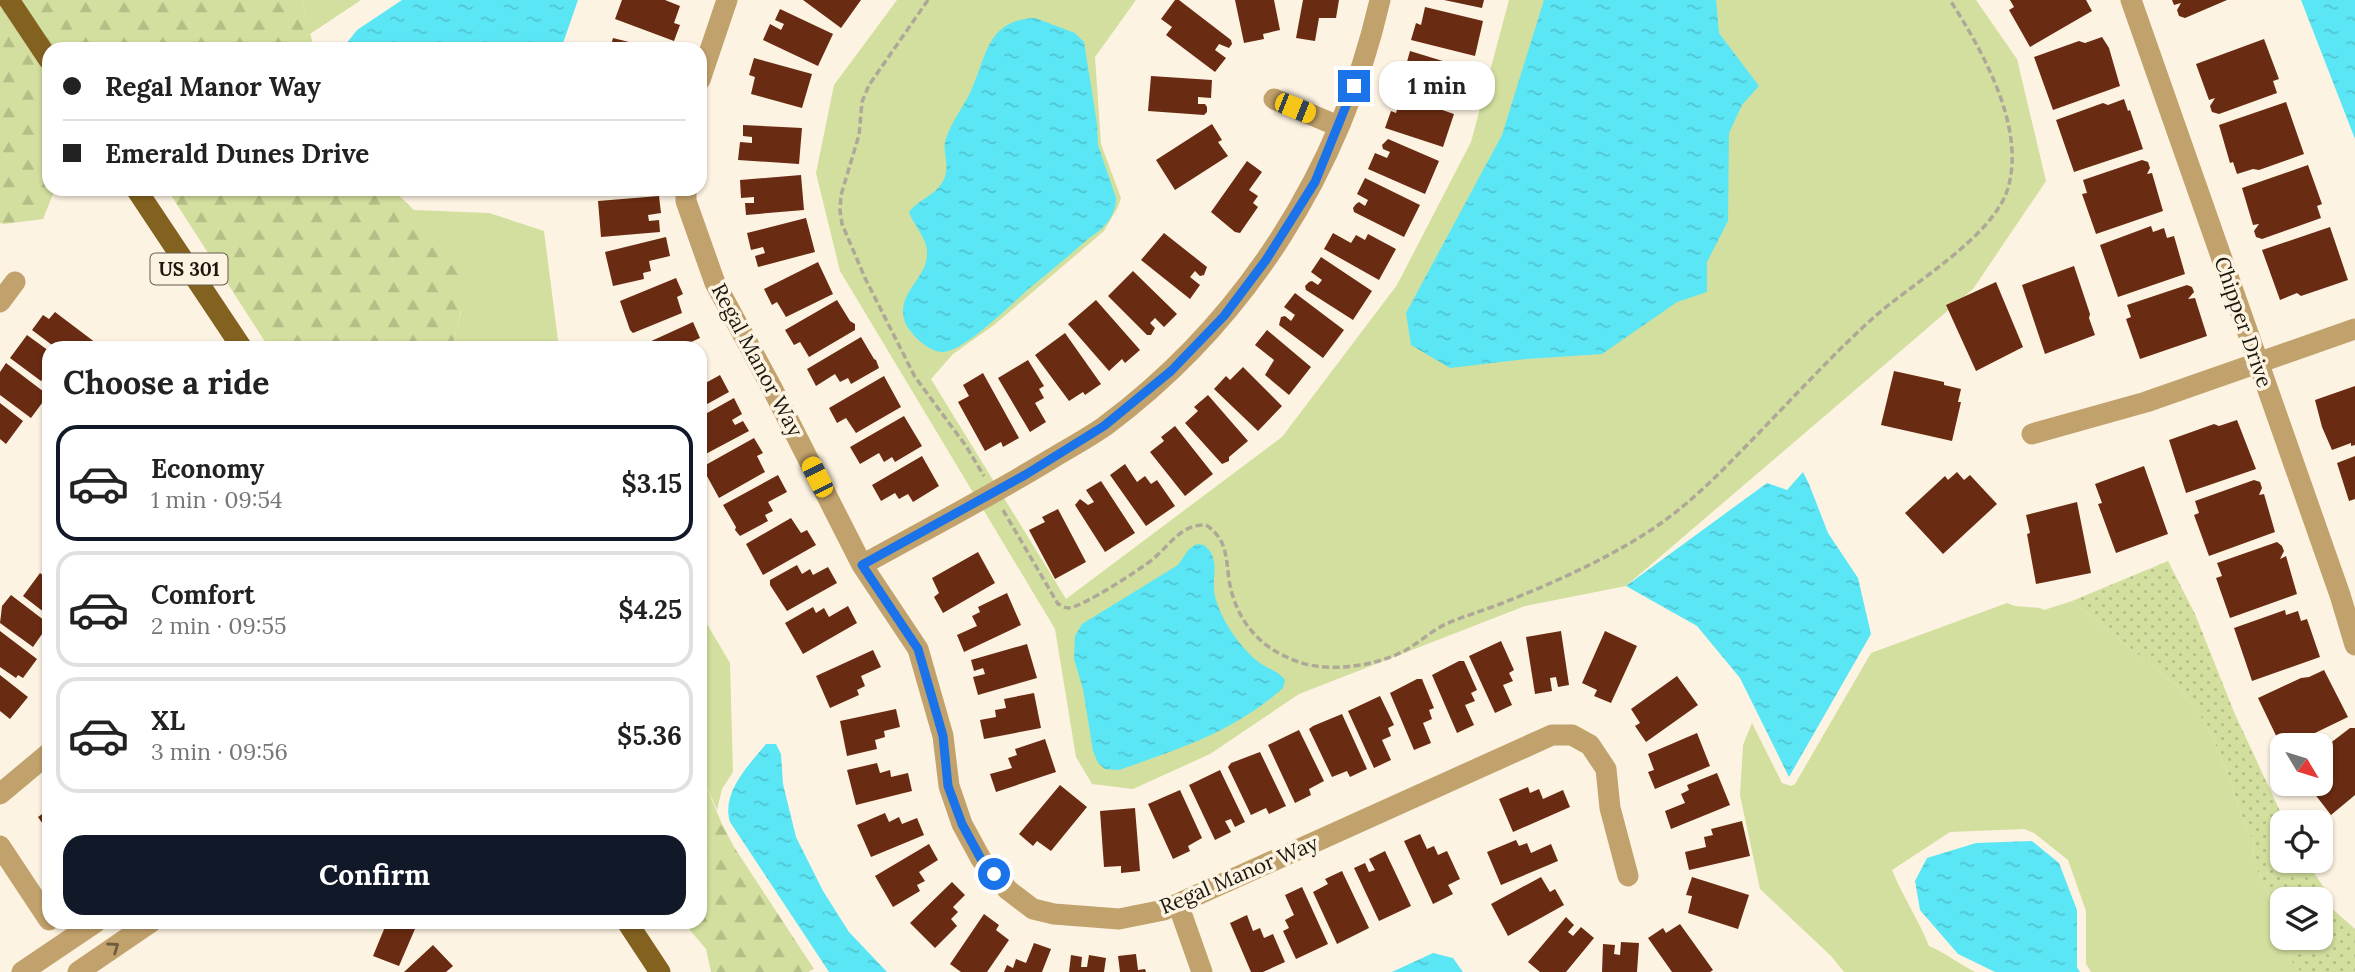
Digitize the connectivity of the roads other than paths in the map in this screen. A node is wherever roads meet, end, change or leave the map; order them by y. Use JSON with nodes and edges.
{"nodes":[{"id":1,"x":9,"y":0,"type":"edge"},
{"id":2,"x":727,"y":0,"type":"edge"},
{"id":3,"x":1380,"y":0,"type":"edge"},
{"id":4,"x":2130,"y":0,"type":"edge"},
{"id":5,"x":42,"y":50,"type":"edge"},
{"id":6,"x":707,"y":59,"type":"edge"},
{"id":7,"x":1274,"y":100,"type":"dead end"},
{"id":8,"x":1338,"y":126,"type":"junction"},
{"id":9,"x":141,"y":196,"type":"edge"},
{"id":10,"x":687,"y":196,"type":"edge"},
{"id":11,"x":15,"y":282,"type":"dead end"},
{"id":12,"x":0,"y":302,"type":"edge"},
{"id":13,"x":2355,"y":329,"type":"edge"},
{"id":14,"x":237,"y":341,"type":"edge"},
{"id":15,"x":2257,"y":362,"type":"junction"},
{"id":16,"x":2032,"y":434,"type":"dead end"},
{"id":17,"x":862,"y":565,"type":"junction"},
{"id":18,"x":2355,"y":645,"type":"edge"},
{"id":19,"x":42,"y":759,"type":"edge"},
{"id":20,"x":0,"y":794,"type":"edge"},
{"id":21,"x":0,"y":846,"type":"edge"},
{"id":22,"x":1628,"y":876,"type":"dead end"},
{"id":23,"x":1178,"y":904,"type":"junction"},
{"id":24,"x":42,"y":909,"type":"edge"},
{"id":25,"x":55,"y":929,"type":"edge"},
{"id":26,"x":86,"y":929,"type":"edge"},
{"id":27,"x":141,"y":929,"type":"edge"},
{"id":28,"x":632,"y":929,"type":"edge"},
{"id":29,"x":65,"y":944,"type":"junction"},
{"id":30,"x":82,"y":971,"type":"edge"},
{"id":31,"x":22,"y":972,"type":"edge"},
{"id":32,"x":660,"y":972,"type":"edge"},
{"id":33,"x":1202,"y":972,"type":"edge"}],
"edges":[{"from":1,"to":5,"type":"main road"},
{"from":2,"to":6,"type":"street"},
{"from":3,"to":8,"type":"street"},
{"from":4,"to":15,"type":"street","name":"Chipper Drive"},
{"from":7,"to":8,"type":"street"},
{"from":8,"to":17,"type":"street"},
{"from":9,"to":14,"type":"main road","number":"US 301"},
{"from":10,"to":17,"type":"street","name":"Regal Manor Way"},
{"from":11,"to":12,"type":"street"},
{"from":13,"to":15,"type":"street"},
{"from":15,"to":16,"type":"street"},
{"from":15,"to":18,"type":"street","name":"Chipper Drive"},
{"from":17,"to":23,"type":"street","name":"Regal Manor Way"},
{"from":19,"to":20,"type":"street"},
{"from":21,"to":24,"type":"street"},
{"from":22,"to":23,"type":"street","name":"Regal Manor Way"},
{"from":23,"to":33,"type":"street"},
{"from":25,"to":29,"type":"street"},
{"from":26,"to":29,"type":"street"},
{"from":30,"to":27,"type":"street","one_way":true},
{"from":28,"to":32,"type":"main road"},
{"from":29,"to":30,"type":"street"},
{"from":29,"to":31,"type":"street"}]}
